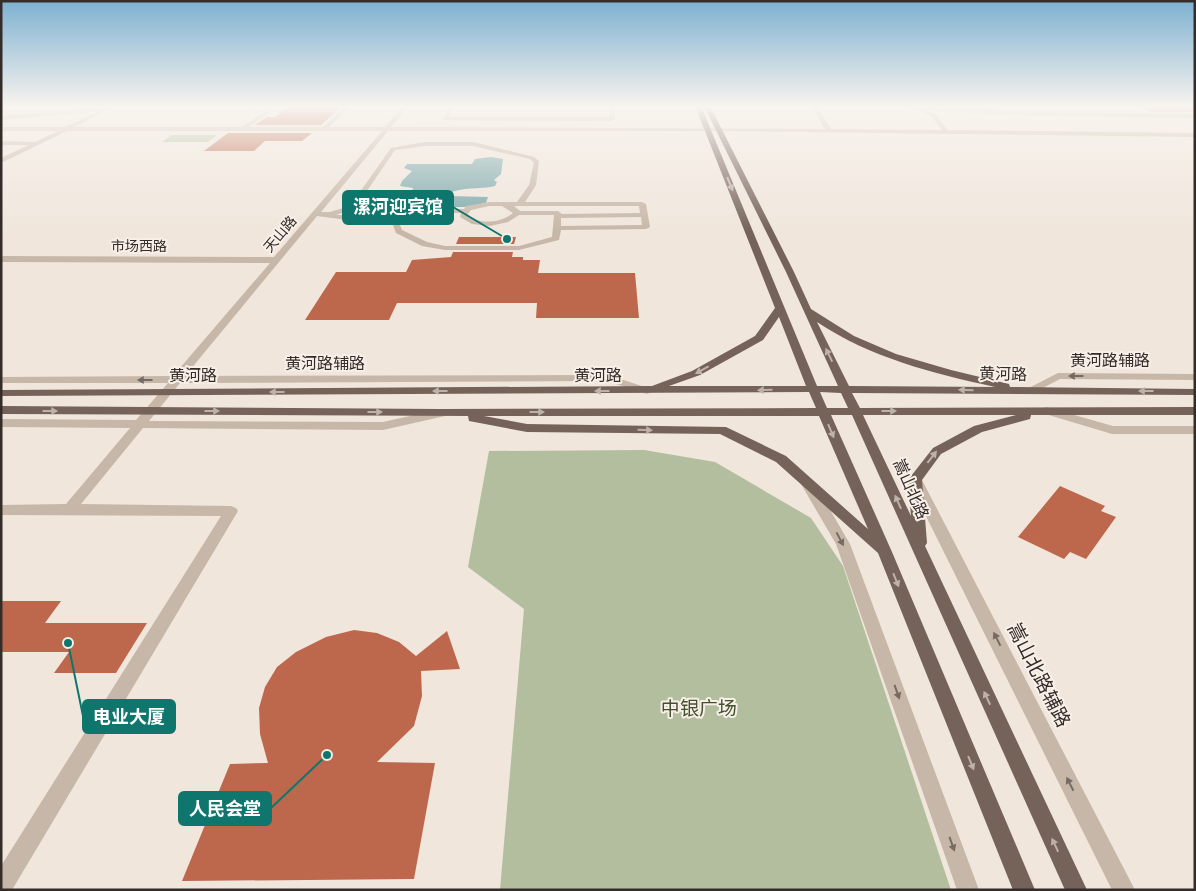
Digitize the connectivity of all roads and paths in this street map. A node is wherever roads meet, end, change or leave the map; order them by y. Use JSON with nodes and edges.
{"nodes":[{"id":1,"x":19,"y":148,"type":"edge"},
{"id":2,"x":29,"y":148,"type":"edge"},
{"id":3,"x":370,"y":148,"type":"edge"},
{"id":4,"x":402,"y":148,"type":"edge"},
{"id":5,"x":488,"y":148,"type":"edge"},
{"id":6,"x":721,"y":148,"type":"edge"},
{"id":7,"x":724,"y":148,"type":"edge"},
{"id":8,"x":1,"y":156,"type":"edge"},
{"id":9,"x":1,"y":161,"type":"edge"},
{"id":10,"x":496,"y":204,"type":"junction"},
{"id":11,"x":519,"y":204,"type":"junction"},
{"id":12,"x":352,"y":208,"type":"junction"},
{"id":13,"x":359,"y":213,"type":"junction"},
{"id":14,"x":464,"y":213,"type":"junction"},
{"id":15,"x":517,"y":213,"type":"junction"},
{"id":16,"x":315,"y":214,"type":"junction"},
{"id":17,"x":332,"y":214,"type":"junction"},
{"id":18,"x":393,"y":215,"type":"junction"},
{"id":19,"x":644,"y":215,"type":"junction"},
{"id":20,"x":558,"y":216,"type":"junction"},
{"id":21,"x":557,"y":228,"type":"junction"},
{"id":22,"x":1,"y":259,"type":"edge"},
{"id":23,"x":276,"y":260,"type":"junction"},
{"id":24,"x":780,"y":308,"type":"junction"},
{"id":25,"x":806,"y":310,"type":"junction"},
{"id":26,"x":1195,"y":377,"type":"edge"},
{"id":27,"x":1,"y":380,"type":"edge"},
{"id":28,"x":176,"y":380,"type":"junction"},
{"id":29,"x":813,"y":389,"type":"junction"},
{"id":30,"x":846,"y":389,"type":"junction"},
{"id":31,"x":647,"y":391,"type":"junction"},
{"id":32,"x":1029,"y":391,"type":"junction"},
{"id":33,"x":166,"y":392,"type":"junction"},
{"id":34,"x":1195,"y":392,"type":"edge"},
{"id":35,"x":1,"y":393,"type":"edge"},
{"id":36,"x":1,"y":410,"type":"edge"},
{"id":37,"x":1046,"y":411,"type":"junction"},
{"id":38,"x":1195,"y":411,"type":"edge"},
{"id":39,"x":822,"y":412,"type":"junction"},
{"id":40,"x":856,"y":412,"type":"junction"},
{"id":41,"x":441,"y":413,"type":"junction"},
{"id":42,"x":145,"y":417,"type":"junction"},
{"id":43,"x":1,"y":423,"type":"edge"},
{"id":44,"x":1195,"y":430,"type":"edge"},
{"id":45,"x":915,"y":480,"type":"junction"},
{"id":46,"x":807,"y":482,"type":"junction"},
{"id":47,"x":70,"y":509,"type":"junction"},
{"id":48,"x":1,"y":510,"type":"edge"},
{"id":49,"x":885,"y":552,"type":"junction"},
{"id":50,"x":920,"y":552,"type":"junction"},
{"id":51,"x":1,"y":887,"type":"edge"},
{"id":52,"x":968,"y":890,"type":"edge"},
{"id":53,"x":1024,"y":890,"type":"edge"},
{"id":54,"x":1076,"y":890,"type":"edge"},
{"id":55,"x":1124,"y":890,"type":"edge"}],
"edges":[{"from":1,"to":8,"type":"street"},
{"from":2,"to":9,"type":"street"},
{"from":3,"to":16,"type":"street","name":"天山路"},
{"from":4,"to":12,"type":"street"},
{"from":5,"to":11,"type":"street"},
{"from":6,"to":24,"type":"main road","name":"嵩山北路","one_way":true},
{"from":7,"to":25,"type":"main road","name":"嵩山北路"},
{"from":10,"to":11,"type":"street"},
{"from":10,"to":14,"type":"street"},
{"from":10,"to":15,"type":"street"},
{"from":11,"to":19,"type":"street"},
{"from":12,"to":13,"type":"street"},
{"from":12,"to":17,"type":"street"},
{"from":13,"to":14,"type":"street"},
{"from":13,"to":17,"type":"street"},
{"from":13,"to":18,"type":"street"},
{"from":14,"to":15,"type":"street"},
{"from":14,"to":18,"type":"street"},
{"from":15,"to":20,"type":"street"},
{"from":16,"to":17,"type":"street"},
{"from":16,"to":23,"type":"street","name":"天山路"},
{"from":18,"to":21,"type":"street"},
{"from":19,"to":20,"type":"street"},
{"from":19,"to":21,"type":"street"},
{"from":20,"to":21,"type":"street"},
{"from":22,"to":23,"type":"street","name":"市场西路"},
{"from":23,"to":28,"type":"street","name":"天山路"},
{"from":24,"to":29,"type":"main road","name":"嵩山北路"},
{"from":24,"to":31,"type":"main road","one_way":true},
{"from":30,"to":25,"type":"main road","name":"嵩山北路","one_way":true},
{"from":25,"to":32,"type":"main road"},
{"from":26,"to":32,"type":"street","name":"黄河路辅路","one_way":true},
{"from":28,"to":27,"type":"street","name":"黄河路辅路","one_way":true},
{"from":28,"to":31,"type":"street","name":"黄河路辅路"},
{"from":28,"to":33,"type":"street","name":"天山路"},
{"from":29,"to":30,"type":"main road","name":"黄河路"},
{"from":29,"to":31,"type":"main road","name":"黄河路","one_way":true},
{"from":29,"to":39,"type":"main road","name":"嵩山北路"},
{"from":32,"to":30,"type":"main road","name":"黄河路","one_way":true},
{"from":30,"to":40,"type":"main road","name":"嵩山北路"},
{"from":31,"to":33,"type":"main road","name":"黄河路","one_way":true},
{"from":34,"to":32,"type":"main road","name":"黄河路","one_way":true},
{"from":33,"to":35,"type":"main road","name":"黄河路"},
{"from":33,"to":42,"type":"street","name":"天山路"},
{"from":36,"to":42,"type":"main road","one_way":true},
{"from":37,"to":38,"type":"main road"},
{"from":40,"to":37,"type":"main road","one_way":true},
{"from":37,"to":44,"type":"street"},
{"from":45,"to":37,"type":"main road","one_way":true},
{"from":39,"to":40,"type":"main road"},
{"from":41,"to":39,"type":"main road","one_way":true},
{"from":39,"to":49,"type":"main road","name":"嵩山北路","one_way":true},
{"from":50,"to":40,"type":"main road","name":"嵩山北路","one_way":true},
{"from":42,"to":41,"type":"street","one_way":true},
{"from":41,"to":46,"type":"main road","one_way":true},
{"from":42,"to":43,"type":"street"},
{"from":42,"to":47,"type":"street","name":"天山路"},
{"from":45,"to":50,"type":"main road"},
{"from":55,"to":45,"type":"street","name":"嵩山北路辅路","one_way":true},
{"from":46,"to":49,"type":"main road"},
{"from":46,"to":52,"type":"street","one_way":true},
{"from":47,"to":48,"type":"street"},
{"from":47,"to":51,"type":"street"},
{"from":49,"to":53,"type":"main road","name":"嵩山北路","one_way":true},
{"from":54,"to":50,"type":"main road","name":"嵩山北路","one_way":true}]}
